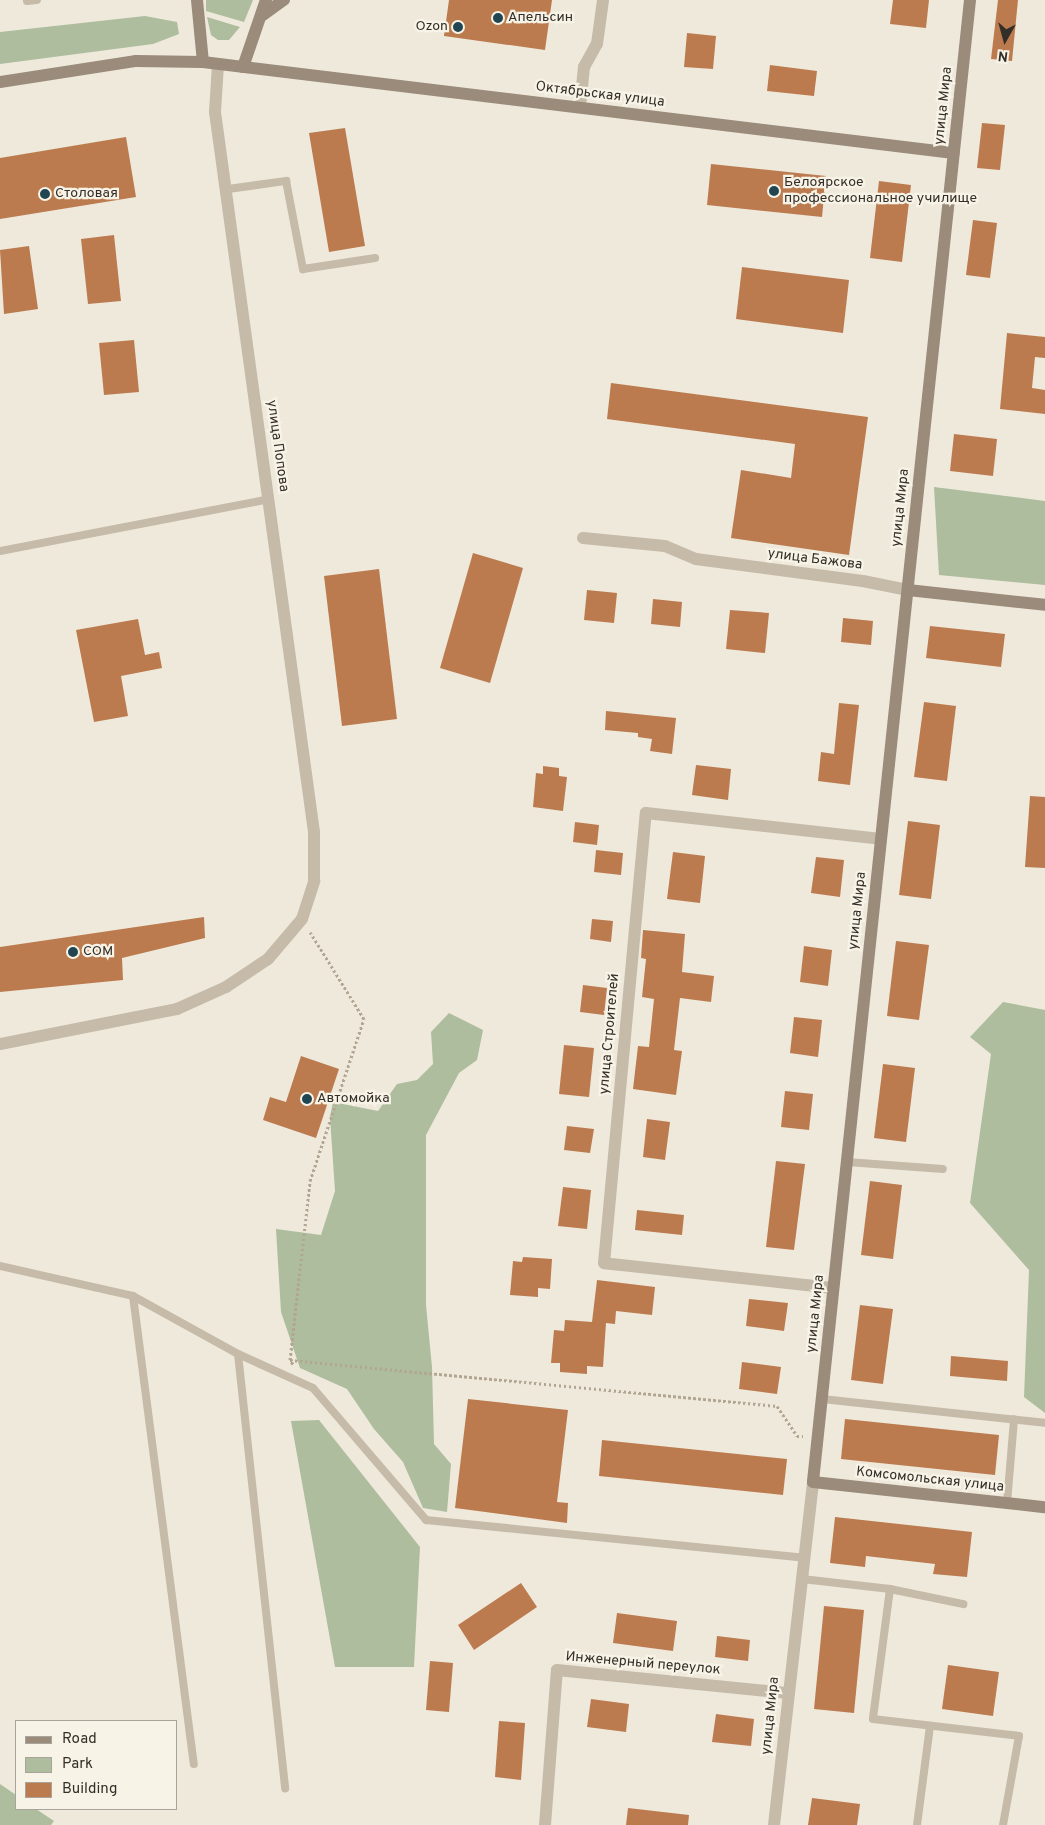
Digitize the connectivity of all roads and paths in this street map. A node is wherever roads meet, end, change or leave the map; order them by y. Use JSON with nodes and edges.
{"nodes":[{"id":1,"x":37,"y":0,"type":"edge"},
{"id":2,"x":196,"y":0,"type":"edge"},
{"id":3,"x":266,"y":0,"type":"edge"},
{"id":4,"x":284,"y":0,"type":"edge"},
{"id":5,"x":603,"y":0,"type":"edge"},
{"id":6,"x":970,"y":0,"type":"edge"},
{"id":7,"x":27,"y":1,"type":"dead end"},
{"id":8,"x":263,"y":15,"type":"junction"},
{"id":9,"x":203,"y":62,"type":"junction"},
{"id":10,"x":218,"y":64,"type":"junction"},
{"id":11,"x":243,"y":67,"type":"junction"},
{"id":12,"x":0,"y":82,"type":"edge"},
{"id":13,"x":580,"y":107,"type":"junction"},
{"id":14,"x":954,"y":153,"type":"junction"},
{"id":15,"x":228,"y":189,"type":"junction"},
{"id":16,"x":375,"y":258,"type":"dead end"},
{"id":17,"x":269,"y":498,"type":"junction"},
{"id":18,"x":583,"y":538,"type":"dead end"},
{"id":19,"x":0,"y":551,"type":"edge"},
{"id":20,"x":908,"y":590,"type":"junction"},
{"id":21,"x":1045,"y":605,"type":"edge"},
{"id":22,"x":881,"y":838,"type":"junction"},
{"id":23,"x":302,"y":919,"type":"junction"},
{"id":24,"x":0,"y":1044,"type":"edge"},
{"id":25,"x":847,"y":1162,"type":"junction"},
{"id":26,"x":943,"y":1169,"type":"dead end"},
{"id":27,"x":0,"y":1266,"type":"edge"},
{"id":28,"x":833,"y":1288,"type":"junction"},
{"id":29,"x":134,"y":1296,"type":"junction"},
{"id":30,"x":238,"y":1354,"type":"junction"},
{"id":31,"x":290,"y":1360,"type":"junction"},
{"id":32,"x":295,"y":1367,"type":"dead end"},
{"id":33,"x":822,"y":1399,"type":"junction"},
{"id":34,"x":1014,"y":1419,"type":"junction"},
{"id":35,"x":1045,"y":1423,"type":"edge"},
{"id":36,"x":817,"y":1438,"type":"junction"},
{"id":37,"x":813,"y":1482,"type":"junction"},
{"id":38,"x":1007,"y":1503,"type":"junction"},
{"id":39,"x":1045,"y":1507,"type":"edge"},
{"id":40,"x":804,"y":1558,"type":"junction"},
{"id":41,"x":802,"y":1578,"type":"junction"},
{"id":42,"x":890,"y":1589,"type":"junction"},
{"id":43,"x":963,"y":1604,"type":"dead end"},
{"id":44,"x":789,"y":1693,"type":"junction"},
{"id":45,"x":930,"y":1726,"type":"junction"},
{"id":46,"x":194,"y":1764,"type":"dead end"},
{"id":47,"x":285,"y":1788,"type":"dead end"},
{"id":48,"x":545,"y":1825,"type":"edge"},
{"id":49,"x":774,"y":1825,"type":"edge"},
{"id":50,"x":917,"y":1825,"type":"edge"},
{"id":51,"x":1003,"y":1825,"type":"edge"}],
"edges":[{"from":1,"to":7,"type":"lane"},
{"from":2,"to":9,"type":"street"},
{"from":3,"to":8,"type":"street"},
{"from":4,"to":8,"type":"street"},
{"from":5,"to":13,"type":"street"},
{"from":6,"to":14,"type":"street","name":"улица Мира"},
{"from":8,"to":11,"type":"street"},
{"from":9,"to":10,"type":"street","name":"Октябрьская улица"},
{"from":9,"to":12,"type":"street"},
{"from":10,"to":11,"type":"street","name":"Октябрьская улица"},
{"from":10,"to":15,"type":"street","name":"улица Попова"},
{"from":11,"to":13,"type":"street","name":"Октябрьская улица"},
{"from":13,"to":14,"type":"street","name":"Октябрьская улица"},
{"from":14,"to":20,"type":"street","name":"улица Мира"},
{"from":15,"to":16,"type":"lane"},
{"from":15,"to":17,"type":"street","name":"улица Попова"},
{"from":17,"to":19,"type":"lane"},
{"from":17,"to":23,"type":"street","name":"улица Попова"},
{"from":18,"to":20,"type":"street","name":"улица Бажова"},
{"from":20,"to":21,"type":"street","name":"улица Бажова"},
{"from":20,"to":22,"type":"street","name":"улица Мира"},
{"from":22,"to":25,"type":"street","name":"улица Мира"},
{"from":22,"to":28,"type":"street","name":"улица Строителей"},
{"from":23,"to":24,"type":"street"},
{"from":23,"to":31,"type":"path"},
{"from":25,"to":26,"type":"lane"},
{"from":25,"to":28,"type":"street","name":"улица Мира"},
{"from":27,"to":29,"type":"lane"},
{"from":28,"to":33,"type":"street","name":"улица Мира"},
{"from":29,"to":30,"type":"lane"},
{"from":29,"to":46,"type":"lane"},
{"from":30,"to":40,"type":"lane"},
{"from":30,"to":47,"type":"lane"},
{"from":31,"to":32,"type":"path"},
{"from":31,"to":36,"type":"path"},
{"from":33,"to":34,"type":"lane"},
{"from":33,"to":36,"type":"street","name":"улица Мира"},
{"from":34,"to":35,"type":"lane"},
{"from":34,"to":38,"type":"lane"},
{"from":36,"to":37,"type":"street","name":"улица Мира"},
{"from":37,"to":38,"type":"street","name":"Комсомольская улица"},
{"from":37,"to":40,"type":"street","name":"улица Мира"},
{"from":38,"to":39,"type":"street","name":"Комсомольская улица"},
{"from":40,"to":41,"type":"street","name":"улица Мира"},
{"from":41,"to":42,"type":"lane"},
{"from":41,"to":44,"type":"street","name":"улица Мира"},
{"from":42,"to":43,"type":"lane"},
{"from":42,"to":45,"type":"lane"},
{"from":44,"to":48,"type":"street","name":"Инженерный переулок"},
{"from":44,"to":49,"type":"street","name":"улица Мира"},
{"from":45,"to":50,"type":"lane"},
{"from":45,"to":51,"type":"lane"}]}
